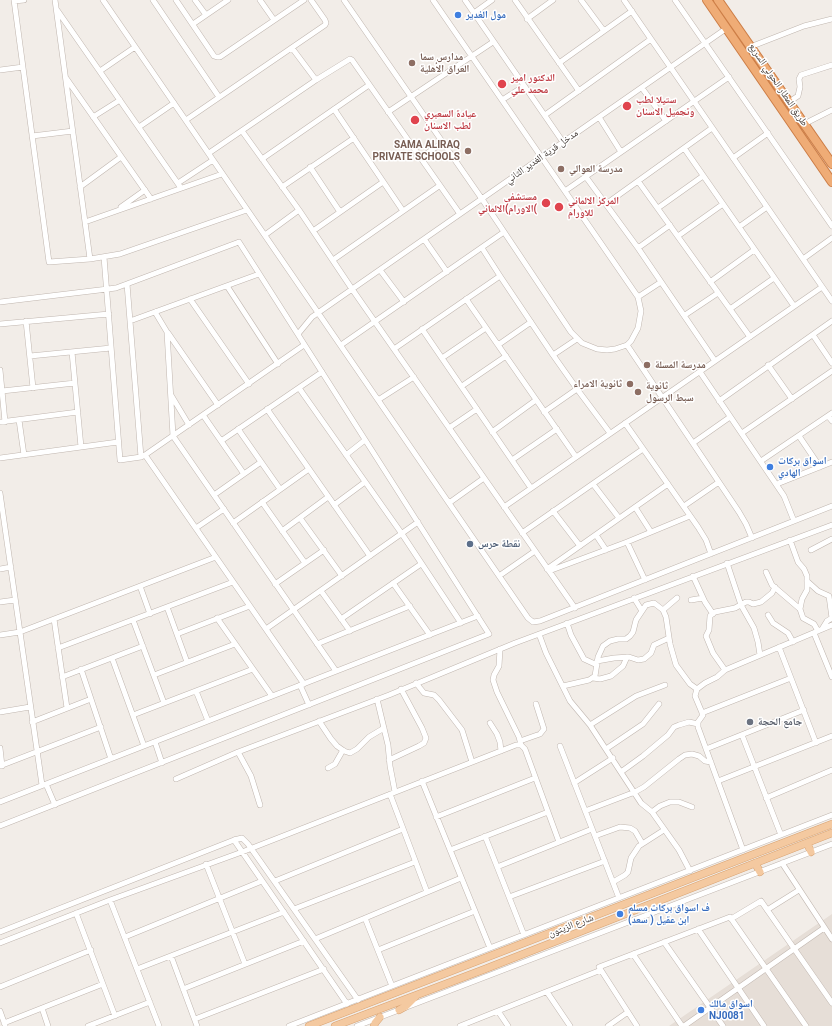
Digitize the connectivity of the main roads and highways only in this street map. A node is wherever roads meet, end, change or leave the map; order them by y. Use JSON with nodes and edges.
{"nodes":[{"id":1,"x":707,"y":0,"type":"edge"},
{"id":2,"x":718,"y":0,"type":"edge"},
{"id":3,"x":803,"y":122,"type":"junction"},
{"id":4,"x":793,"y":125,"type":"junction"},
{"id":5,"x":814,"y":138,"type":"junction"},
{"id":6,"x":805,"y":144,"type":"junction"},
{"id":7,"x":829,"y":154,"type":"edge"},
{"id":8,"x":832,"y":164,"type":"edge"},
{"id":9,"x":832,"y":182,"type":"edge"},
{"id":10,"x":832,"y":824,"type":"edge"},
{"id":11,"x":796,"y":829,"type":"road end"},
{"id":12,"x":832,"y":834,"type":"edge"},
{"id":13,"x":800,"y":837,"type":"junction"},
{"id":14,"x":807,"y":843,"type":"junction"},
{"id":15,"x":811,"y":852,"type":"road end"},
{"id":16,"x":755,"y":863,"type":"junction"},
{"id":17,"x":760,"y":872,"type":"road end"},
{"id":18,"x":539,"y":930,"type":"road end"},
{"id":19,"x":542,"y":937,"type":"junction"},
{"id":20,"x":481,"y":960,"type":"junction"},
{"id":21,"x":462,"y":968,"type":"junction"},
{"id":22,"x":485,"y":969,"type":"junction"},
{"id":23,"x":466,"y":976,"type":"junction"},
{"id":24,"x":422,"y":992,"type":"junction"},
{"id":25,"x":399,"y":1010,"type":"road end"},
{"id":26,"x":380,"y":1017,"type":"road end"},
{"id":27,"x":309,"y":1026,"type":"edge"},
{"id":28,"x":335,"y":1026,"type":"edge"},
{"id":29,"x":374,"y":1026,"type":"edge"}],
"edges":[{"from":1,"to":4,"type":"highway","name":"طريق المطار الحولي السريع"},
{"from":2,"to":3,"type":"highway","name":"طريق المطار الحولي السريع"},
{"from":3,"to":4,"type":"highway"},
{"from":3,"to":5,"type":"highway","name":"طريق المطار الحولي السريع"},
{"from":4,"to":6,"type":"highway","name":"طريق المطار الحولي السريع"},
{"from":5,"to":6,"type":"highway"},
{"from":5,"to":7,"type":"highway","name":"طريق المطار الحولي السريع"},
{"from":6,"to":9,"type":"highway","name":"طريق المطار الحولي السريع"},
{"from":7,"to":8,"type":"highway","name":"طريق المطار الحولي السريع"},
{"from":10,"to":13,"type":"main road","name":"شارع الزيتون"},
{"from":11,"to":13,"type":"main road"},
{"from":12,"to":14,"type":"main road","name":"شارع الزيتون"},
{"from":13,"to":19,"type":"main road","name":"شارع الزيتون"},
{"from":14,"to":15,"type":"main road"},
{"from":14,"to":16,"type":"main road","name":"شارع الزيتون"},
{"from":16,"to":17,"type":"main road"},
{"from":16,"to":22,"type":"main road","name":"شارع الزيتون"},
{"from":18,"to":19,"type":"main road"},
{"from":19,"to":20,"type":"main road","name":"شارع الزيتون"},
{"from":20,"to":21,"type":"main road","name":"شارع الزيتون"},
{"from":20,"to":22,"type":"main road"},
{"from":21,"to":23,"type":"main road"},
{"from":21,"to":27,"type":"main road","name":"شارع الزيتون"},
{"from":22,"to":23,"type":"main road","name":"شارع الزيتون"},
{"from":23,"to":24,"type":"main road","name":"شارع الزيتون"},
{"from":24,"to":25,"type":"main road"},
{"from":24,"to":28,"type":"main road","name":"شارع الزيتون"},
{"from":26,"to":29,"type":"main road"}]}
